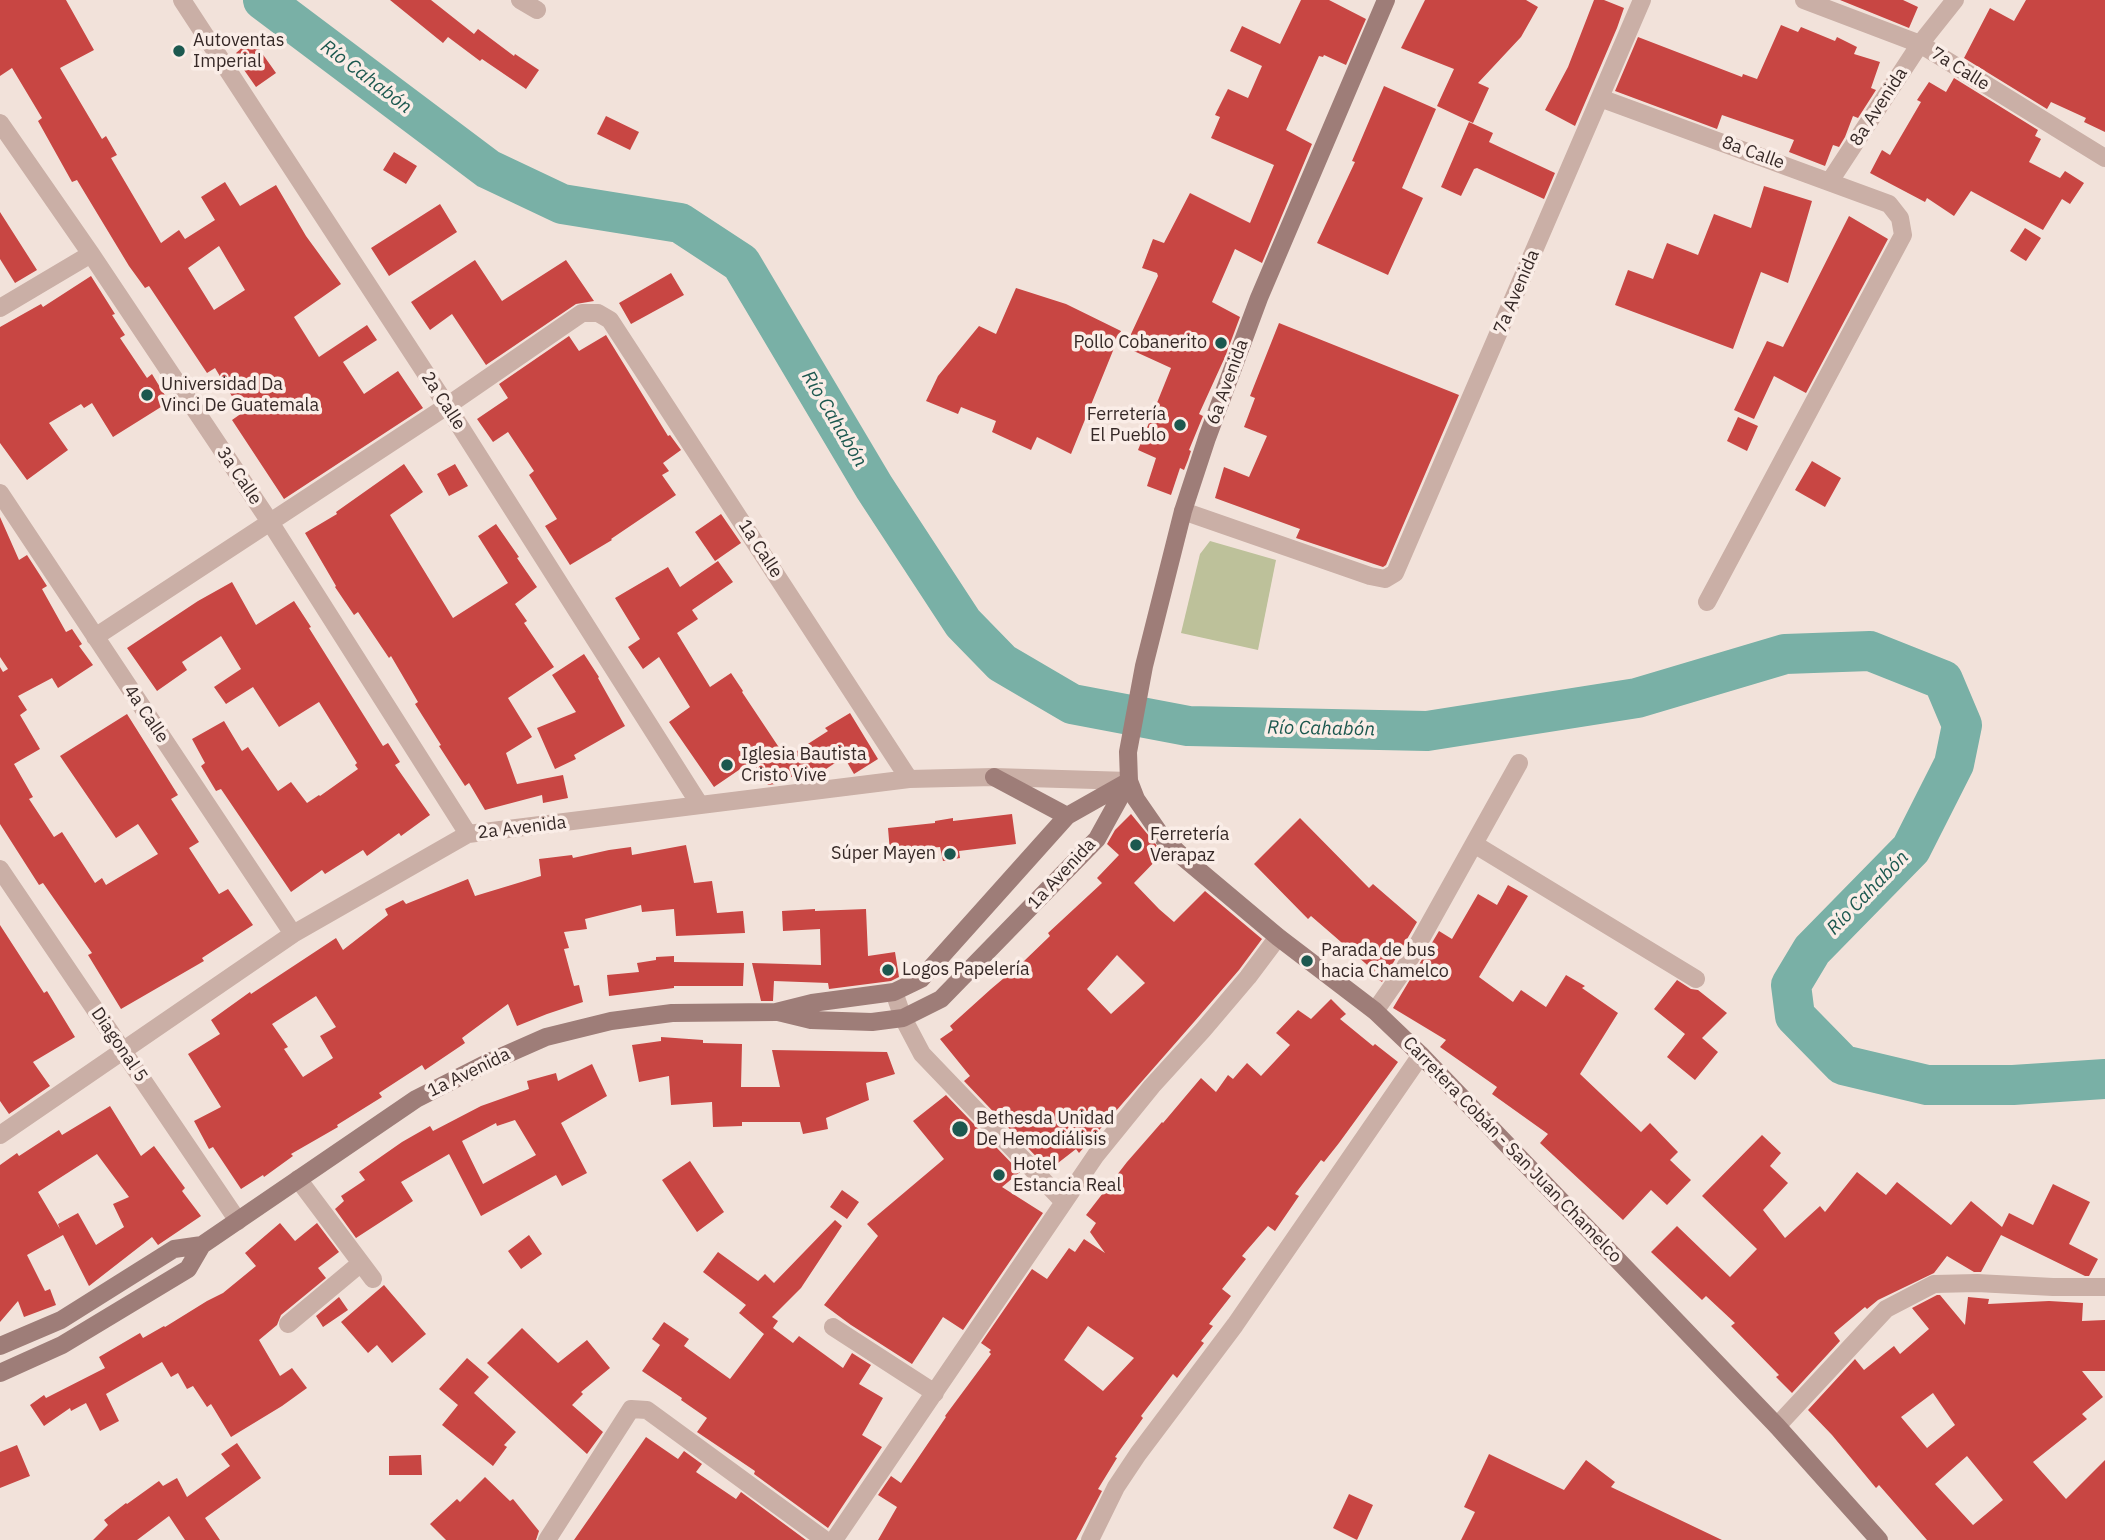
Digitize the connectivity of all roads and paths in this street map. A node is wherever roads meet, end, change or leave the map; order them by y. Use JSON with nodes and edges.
{"nodes":[{"id":1,"x":182,"y":0,"type":"edge"},
{"id":2,"x":520,"y":0,"type":"edge"},
{"id":3,"x":1386,"y":0,"type":"edge"},
{"id":4,"x":1642,"y":0,"type":"edge"},
{"id":5,"x":1804,"y":0,"type":"edge"},
{"id":6,"x":1955,"y":0,"type":"edge"},
{"id":7,"x":537,"y":10,"type":"dead end"},
{"id":8,"x":1920,"y":44,"type":"junction"},
{"id":9,"x":1600,"y":98,"type":"junction"},
{"id":10,"x":0,"y":123,"type":"edge"},
{"id":11,"x":2105,"y":158,"type":"edge"},
{"id":12,"x":1830,"y":181,"type":"junction"},
{"id":13,"x":91,"y":254,"type":"junction"},
{"id":14,"x":0,"y":308,"type":"edge"},
{"id":15,"x":447,"y":407,"type":"junction"},
{"id":16,"x":0,"y":493,"type":"edge"},
{"id":17,"x":1183,"y":511,"type":"junction"},
{"id":18,"x":270,"y":522,"type":"junction"},
{"id":19,"x":1707,"y":602,"type":"dead end"},
{"id":20,"x":95,"y":637,"type":"junction"},
{"id":21,"x":1519,"y":763,"type":"dead end"},
{"id":22,"x":995,"y":777,"type":"junction"},
{"id":23,"x":909,"y":779,"type":"junction"},
{"id":24,"x":1129,"y":781,"type":"junction"},
{"id":25,"x":700,"y":805,"type":"junction"},
{"id":26,"x":1068,"y":816,"type":"junction"},
{"id":27,"x":468,"y":834,"type":"junction"},
{"id":28,"x":1474,"y":844,"type":"junction"},
{"id":29,"x":0,"y":869,"type":"edge"},
{"id":30,"x":6,"y":889,"type":"edge"},
{"id":31,"x":293,"y":934,"type":"junction"},
{"id":32,"x":1278,"y":937,"type":"junction"},
{"id":33,"x":1696,"y":979,"type":"dead end"},
{"id":34,"x":894,"y":992,"type":"junction"},
{"id":35,"x":1375,"y":1011,"type":"junction"},
{"id":36,"x":776,"y":1012,"type":"junction"},
{"id":37,"x":903,"y":1018,"type":"junction"},
{"id":38,"x":123,"y":1050,"type":"junction"},
{"id":39,"x":1421,"y":1055,"type":"junction"},
{"id":40,"x":0,"y":1135,"type":"edge"},
{"id":41,"x":298,"y":1179,"type":"junction"},
{"id":42,"x":1063,"y":1201,"type":"junction"},
{"id":43,"x":238,"y":1221,"type":"junction"},
{"id":44,"x":202,"y":1245,"type":"junction"},
{"id":45,"x":361,"y":1263,"type":"junction"},
{"id":46,"x":373,"y":1279,"type":"dead end"},
{"id":47,"x":2105,"y":1287,"type":"edge"},
{"id":48,"x":288,"y":1324,"type":"dead end"},
{"id":49,"x":833,"y":1327,"type":"dead end"},
{"id":50,"x":0,"y":1346,"type":"edge"},
{"id":51,"x":0,"y":1373,"type":"edge"},
{"id":52,"x":934,"y":1393,"type":"junction"},
{"id":53,"x":1777,"y":1426,"type":"junction"},
{"id":54,"x":547,"y":1540,"type":"edge"},
{"id":55,"x":825,"y":1540,"type":"edge"},
{"id":56,"x":834,"y":1540,"type":"edge"},
{"id":57,"x":1090,"y":1540,"type":"edge"},
{"id":58,"x":1879,"y":1540,"type":"edge"}],
"edges":[{"from":1,"to":15,"type":"street","name":"2a Calle"},
{"from":2,"to":7,"type":"street"},
{"from":3,"to":17,"type":"main road","name":"6a Avenida"},
{"from":4,"to":9,"type":"street","name":"7a Avenida"},
{"from":5,"to":8,"type":"street","name":"7a Calle"},
{"from":6,"to":8,"type":"street","name":"8a Avenida"},
{"from":8,"to":11,"type":"street","name":"7a Calle"},
{"from":8,"to":12,"type":"street","name":"8a Avenida"},
{"from":9,"to":12,"type":"street","name":"8a Calle"},
{"from":9,"to":17,"type":"street","name":"7a Avenida"},
{"from":10,"to":13,"type":"street","name":"3a Calle"},
{"from":12,"to":19,"type":"street","name":"8a Calle"},
{"from":13,"to":14,"type":"street"},
{"from":13,"to":18,"type":"street","name":"3a Calle"},
{"from":15,"to":18,"type":"street"},
{"from":15,"to":23,"type":"street","name":"1a Calle"},
{"from":15,"to":25,"type":"street","name":"2a Calle"},
{"from":16,"to":20,"type":"street","name":"4a Calle"},
{"from":17,"to":24,"type":"main road","name":"6a Avenida"},
{"from":18,"to":20,"type":"street"},
{"from":18,"to":27,"type":"street","name":"3a Calle"},
{"from":20,"to":31,"type":"street","name":"4a Calle"},
{"from":21,"to":28,"type":"street"},
{"from":22,"to":23,"type":"street","name":"2a Avenida"},
{"from":22,"to":24,"type":"street","name":"2a Avenida"},
{"from":22,"to":26,"type":"main road"},
{"from":23,"to":25,"type":"street","name":"2a Avenida"},
{"from":24,"to":26,"type":"main road","name":"1a Avenida"},
{"from":24,"to":32,"type":"main road","name":"Carretera Cobán - San Juan Chamelco"},
{"from":24,"to":37,"type":"main road","name":"1a Avenida"},
{"from":25,"to":27,"type":"street","name":"2a Avenida"},
{"from":26,"to":34,"type":"main road","name":"1a Avenida"},
{"from":27,"to":31,"type":"street","name":"2a Avenida"},
{"from":28,"to":33,"type":"street"},
{"from":28,"to":35,"type":"street"},
{"from":29,"to":30,"type":"street","name":"Diagonal 5"},
{"from":30,"to":38,"type":"street","name":"Diagonal 5"},
{"from":31,"to":38,"type":"street","name":"2a Avenida"},
{"from":32,"to":35,"type":"main road","name":"Carretera Cobán - San Juan Chamelco"},
{"from":32,"to":42,"type":"street"},
{"from":34,"to":36,"type":"main road","name":"1a Avenida"},
{"from":34,"to":37,"type":"street"},
{"from":35,"to":39,"type":"main road","name":"Carretera Cobán - San Juan Chamelco"},
{"from":36,"to":37,"type":"main road","name":"1a Avenida"},
{"from":36,"to":41,"type":"main road","name":"1a Avenida"},
{"from":37,"to":42,"type":"street"},
{"from":38,"to":40,"type":"street","name":"2a Avenida"},
{"from":38,"to":43,"type":"street","name":"Diagonal 5"},
{"from":39,"to":53,"type":"main road","name":"Carretera Cobán - San Juan Chamelco"},
{"from":39,"to":57,"type":"street"},
{"from":41,"to":43,"type":"main road","name":"1a Avenida"},
{"from":41,"to":45,"type":"street"},
{"from":42,"to":52,"type":"street"},
{"from":43,"to":44,"type":"main road","name":"1a Avenida"},
{"from":44,"to":50,"type":"main road","name":"1a Avenida"},
{"from":44,"to":51,"type":"main road","name":"1a Avenida"},
{"from":45,"to":46,"type":"street"},
{"from":45,"to":48,"type":"street"},
{"from":47,"to":53,"type":"street"},
{"from":49,"to":52,"type":"street"},
{"from":52,"to":56,"type":"street"},
{"from":53,"to":58,"type":"main road","name":"Carretera Cobán - San Juan Chamelco"},
{"from":54,"to":55,"type":"street"}]}
